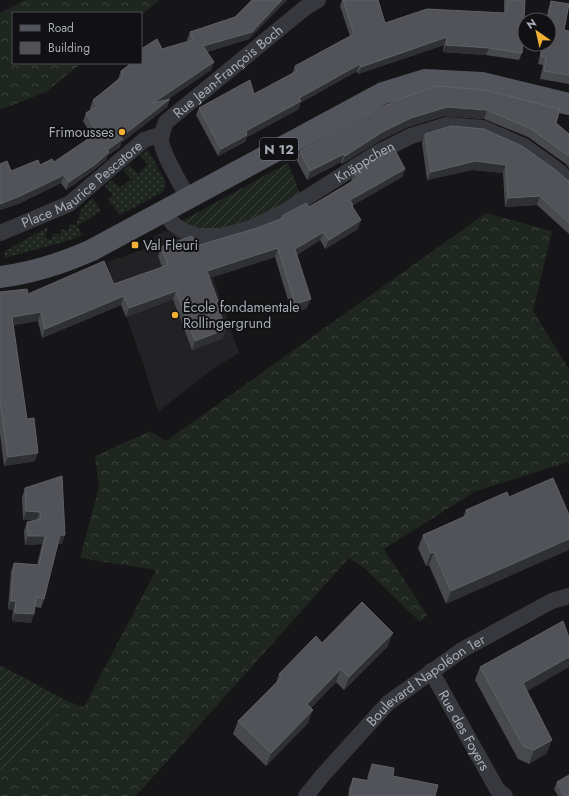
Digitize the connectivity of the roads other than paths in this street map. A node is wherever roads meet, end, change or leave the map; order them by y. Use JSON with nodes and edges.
{"nodes":[{"id":1,"x":318,"y":0,"type":"edge"},
{"id":2,"x":569,"y":104,"type":"edge"},
{"id":3,"x":162,"y":134,"type":"junction"},
{"id":4,"x":569,"y":181,"type":"edge"},
{"id":5,"x":188,"y":198,"type":"junction"},
{"id":6,"x":165,"y":211,"type":"junction"},
{"id":7,"x":0,"y":233,"type":"edge"},
{"id":8,"x":0,"y":277,"type":"edge"},
{"id":9,"x":569,"y":596,"type":"edge"},
{"id":10,"x":431,"y":671,"type":"junction"},
{"id":11,"x":500,"y":794,"type":"edge"},
{"id":12,"x":306,"y":796,"type":"edge"}],
"edges":[{"from":1,"to":3,"type":"street","name":"Rue Jean-François Boch"},
{"from":2,"to":5,"type":"main road","number":"N 12"},
{"from":3,"to":5,"type":"street"},
{"from":3,"to":7,"type":"street","name":"Place Maurice Pescatore"},
{"from":4,"to":6,"type":"street","name":"Knäppchen"},
{"from":5,"to":6,"type":"main road","number":"N 12"},
{"from":6,"to":8,"type":"main road","number":"N 12"},
{"from":9,"to":10,"type":"street","name":"Boulevard Napoléon 1er"},
{"from":10,"to":11,"type":"street","name":"Rue des Foyers"},
{"from":10,"to":12,"type":"street","name":"Boulevard Napoléon 1er"}]}
